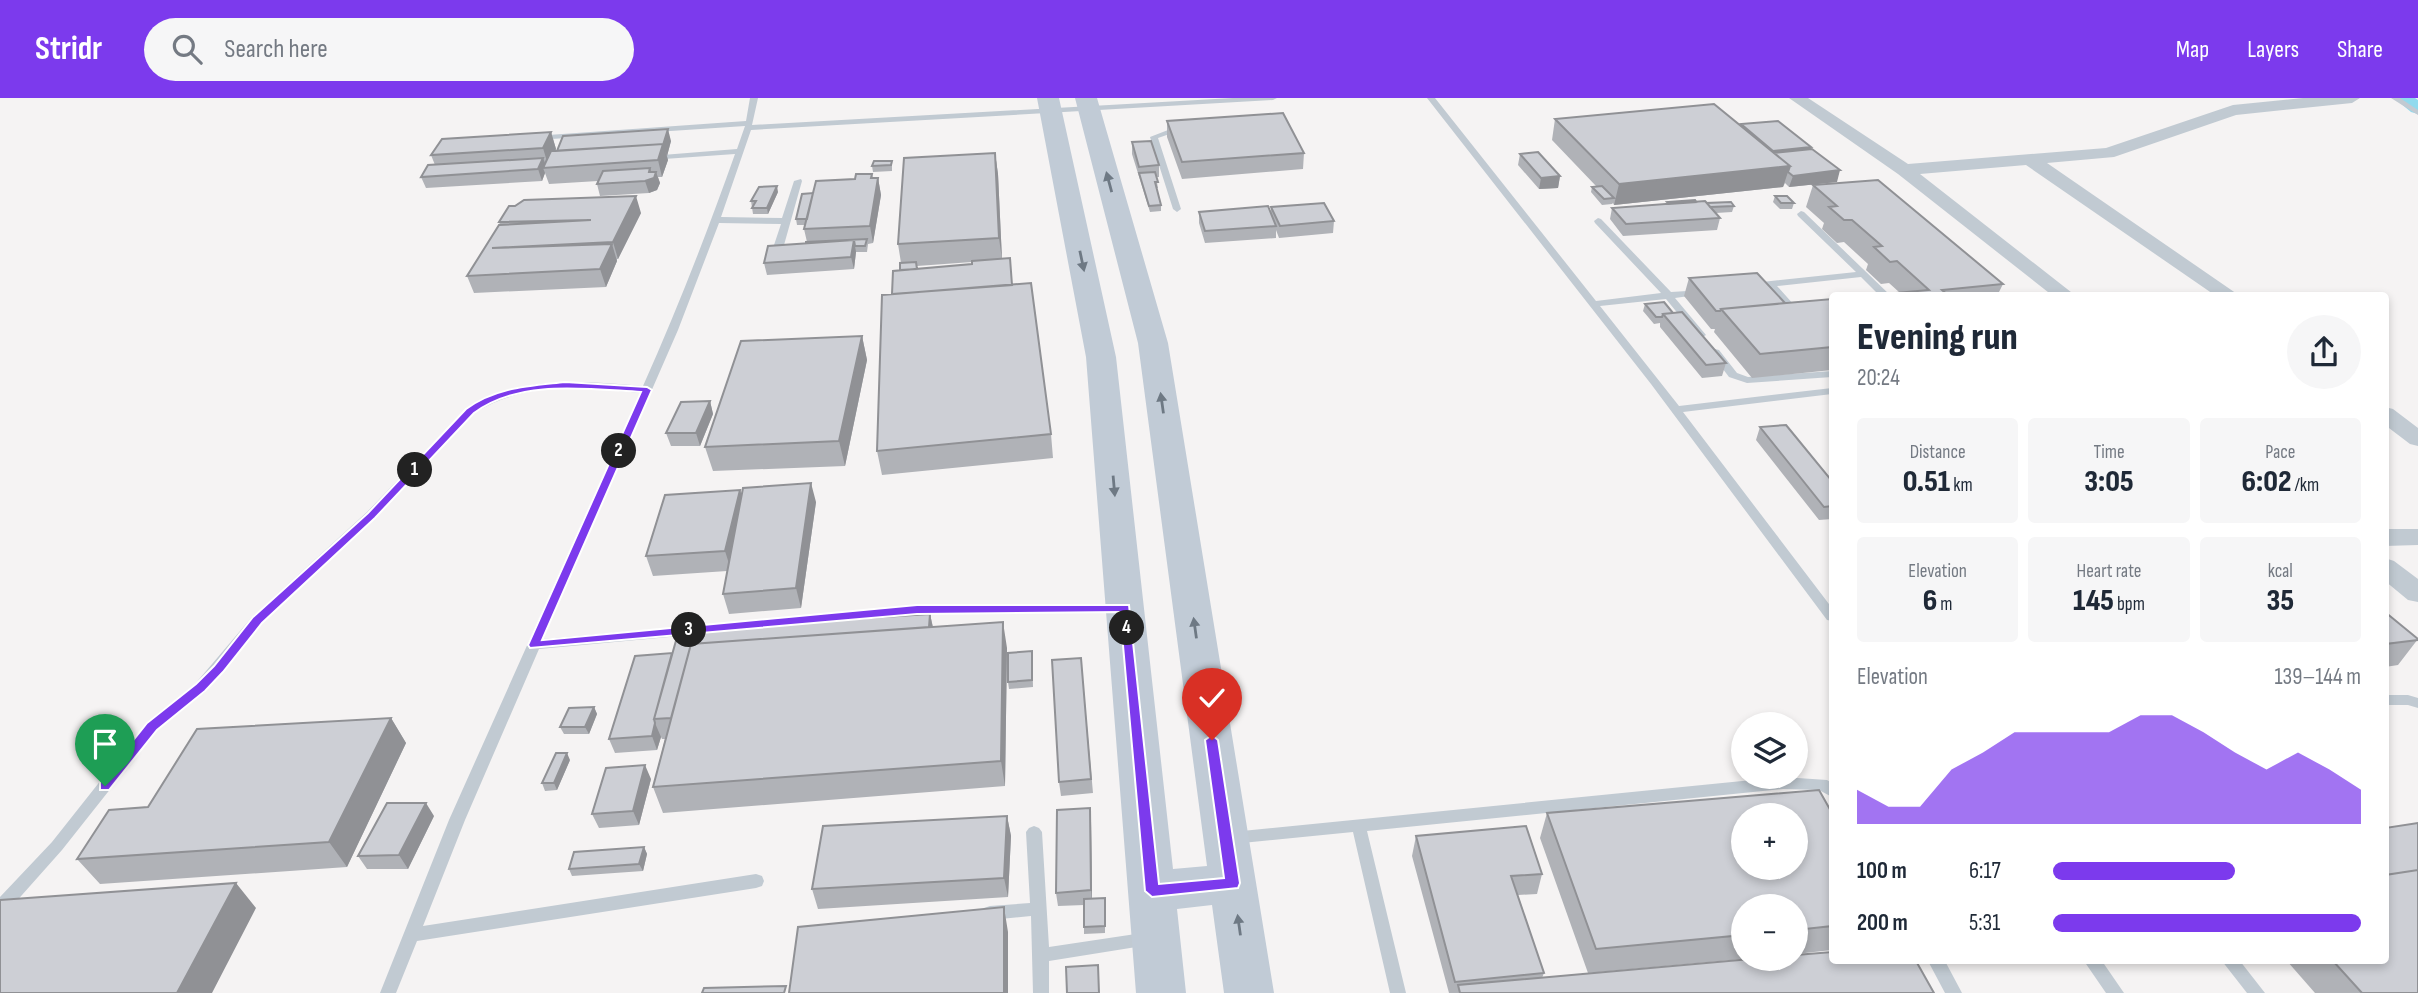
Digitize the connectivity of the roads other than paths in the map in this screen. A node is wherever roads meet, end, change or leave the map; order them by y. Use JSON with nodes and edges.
{"nodes":[{"id":1,"x":754,"y":98,"type":"edge"},
{"id":2,"x":1273,"y":98,"type":"edge"},
{"id":3,"x":1432,"y":98,"type":"edge"},
{"id":4,"x":1797,"y":98,"type":"edge"},
{"id":5,"x":2352,"y":98,"type":"edge"},
{"id":6,"x":2395,"y":98,"type":"edge"},
{"id":7,"x":1088,"y":103,"type":"edge"},
{"id":8,"x":1256,"y":103,"type":"edge"},
{"id":9,"x":1050,"y":105,"type":"edge"},
{"id":10,"x":2418,"y":113,"type":"edge"},
{"id":11,"x":749,"y":126,"type":"junction"},
{"id":12,"x":1187,"y":126,"type":"edge"},
{"id":13,"x":528,"y":139,"type":"edge"},
{"id":14,"x":740,"y":151,"type":"junction"},
{"id":15,"x":646,"y":158,"type":"edge"},
{"id":16,"x":2030,"y":160,"type":"junction"},
{"id":17,"x":1904,"y":170,"type":"junction"},
{"id":18,"x":798,"y":181,"type":"dead end"},
{"id":19,"x":1177,"y":209,"type":"dead end"},
{"id":20,"x":1801,"y":214,"type":"dead end"},
{"id":21,"x":716,"y":220,"type":"junction"},
{"id":22,"x":786,"y":221,"type":"junction"},
{"id":23,"x":1598,"y":221,"type":"dead end"},
{"id":24,"x":779,"y":245,"type":"edge"},
{"id":25,"x":1864,"y":274,"type":"junction"},
{"id":26,"x":1770,"y":285,"type":"junction"},
{"id":27,"x":1744,"y":287,"type":"edge"},
{"id":28,"x":1706,"y":291,"type":"edge"},
{"id":29,"x":1882,"y":292,"type":"edge"},
{"id":30,"x":2061,"y":292,"type":"edge"},
{"id":31,"x":2224,"y":292,"type":"edge"},
{"id":32,"x":1668,"y":295,"type":"junction"},
{"id":33,"x":1593,"y":303,"type":"junction"},
{"id":34,"x":1805,"y":321,"type":"edge"},
{"id":35,"x":1829,"y":373,"type":"edge"},
{"id":36,"x":647,"y":390,"type":"junction"},
{"id":37,"x":1829,"y":391,"type":"edge"},
{"id":38,"x":1676,"y":410,"type":"junction"},
{"id":39,"x":2389,"y":417,"type":"edge"},
{"id":40,"x":2418,"y":439,"type":"edge"},
{"id":41,"x":2418,"y":537,"type":"edge"},
{"id":42,"x":2389,"y":538,"type":"edge"},
{"id":43,"x":2389,"y":570,"type":"edge"},
{"id":44,"x":2418,"y":593,"type":"edge"},
{"id":45,"x":1125,"y":608,"type":"junction"},
{"id":46,"x":1829,"y":613,"type":"edge"},
{"id":47,"x":534,"y":645,"type":"junction"},
{"id":48,"x":2389,"y":699,"type":"edge"},
{"id":49,"x":2418,"y":703,"type":"edge"},
{"id":50,"x":1829,"y":789,"type":"edge"},
{"id":51,"x":1359,"y":827,"type":"junction"},
{"id":52,"x":1034,"y":832,"type":"dead end"},
{"id":53,"x":1229,"y":861,"type":"junction"},
{"id":54,"x":756,"y":881,"type":"dead end"},
{"id":55,"x":1152,"y":891,"type":"junction"},
{"id":56,"x":0,"y":908,"type":"edge"},
{"id":57,"x":1038,"y":909,"type":"junction"},
{"id":58,"x":971,"y":914,"type":"edge"},
{"id":59,"x":411,"y":934,"type":"junction"},
{"id":60,"x":1156,"y":938,"type":"junction"},
{"id":61,"x":1041,"y":955,"type":"junction"},
{"id":62,"x":1938,"y":964,"type":"edge"},
{"id":63,"x":2094,"y":964,"type":"edge"},
{"id":64,"x":2233,"y":964,"type":"edge"},
{"id":65,"x":388,"y":993,"type":"edge"},
{"id":66,"x":1041,"y":993,"type":"edge"},
{"id":67,"x":1161,"y":993,"type":"edge"},
{"id":68,"x":1249,"y":993,"type":"edge"},
{"id":69,"x":1398,"y":993,"type":"edge"},
{"id":70,"x":1954,"y":993,"type":"edge"},
{"id":71,"x":2116,"y":993,"type":"edge"},
{"id":72,"x":2257,"y":993,"type":"edge"}],
"edges":[{"from":1,"to":11,"type":"lane"},
{"from":2,"to":8,"type":"lane"},
{"from":3,"to":33,"type":"lane"},
{"from":4,"to":17,"type":"street"},
{"from":5,"to":16,"type":"street"},
{"from":6,"to":10,"type":"lane"},
{"from":7,"to":8,"type":"lane"},
{"from":7,"to":9,"type":"lane"},
{"from":53,"to":7,"type":"street","one_way":true},
{"from":9,"to":11,"type":"lane"},
{"from":9,"to":45,"type":"street","one_way":true},
{"from":11,"to":13,"type":"lane"},
{"from":11,"to":14,"type":"lane"},
{"from":12,"to":19,"type":"lane"},
{"from":14,"to":15,"type":"lane"},
{"from":14,"to":21,"type":"lane"},
{"from":16,"to":17,"type":"street"},
{"from":16,"to":31,"type":"street"},
{"from":17,"to":30,"type":"street"},
{"from":18,"to":22,"type":"lane"},
{"from":20,"to":25,"type":"lane"},
{"from":21,"to":22,"type":"lane"},
{"from":21,"to":36,"type":"lane"},
{"from":22,"to":24,"type":"lane"},
{"from":23,"to":32,"type":"lane"},
{"from":25,"to":26,"type":"lane"},
{"from":25,"to":29,"type":"lane"},
{"from":26,"to":27,"type":"lane"},
{"from":26,"to":34,"type":"lane"},
{"from":28,"to":32,"type":"lane"},
{"from":32,"to":33,"type":"lane"},
{"from":32,"to":35,"type":"lane"},
{"from":33,"to":38,"type":"lane"},
{"from":36,"to":47,"type":"lane"},
{"from":36,"to":56,"type":"lane"},
{"from":37,"to":38,"type":"lane"},
{"from":38,"to":46,"type":"lane"},
{"from":39,"to":40,"type":"street"},
{"from":41,"to":42,"type":"street"},
{"from":43,"to":44,"type":"street"},
{"from":45,"to":47,"type":"lane"},
{"from":45,"to":55,"type":"street"},
{"from":47,"to":59,"type":"lane"},
{"from":48,"to":49,"type":"lane"},
{"from":50,"to":51,"type":"lane"},
{"from":51,"to":53,"type":"lane"},
{"from":51,"to":69,"type":"lane"},
{"from":52,"to":57,"type":"lane"},
{"from":53,"to":55,"type":"street"},
{"from":68,"to":53,"type":"street","one_way":true},
{"from":54,"to":59,"type":"lane"},
{"from":55,"to":60,"type":"street"},
{"from":57,"to":58,"type":"lane"},
{"from":57,"to":61,"type":"lane"},
{"from":59,"to":65,"type":"lane"},
{"from":60,"to":61,"type":"lane"},
{"from":60,"to":67,"type":"street"},
{"from":61,"to":66,"type":"lane"},
{"from":62,"to":70,"type":"lane"},
{"from":63,"to":71,"type":"lane"},
{"from":64,"to":72,"type":"lane"}]}
